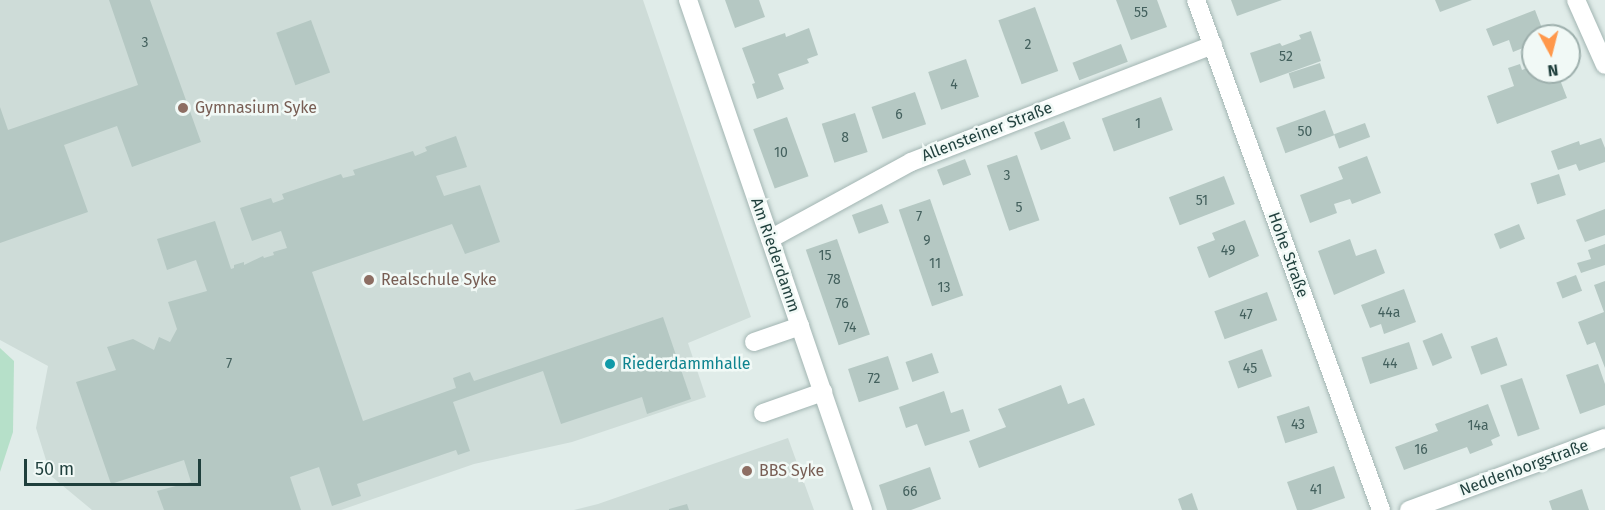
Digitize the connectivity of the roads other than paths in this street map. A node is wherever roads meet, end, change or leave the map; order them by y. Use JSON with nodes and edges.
{"nodes":[{"id":1,"x":687,"y":0,"type":"edge"},
{"id":2,"x":1196,"y":0,"type":"edge"},
{"id":3,"x":1576,"y":0,"type":"edge"},
{"id":4,"x":1213,"y":45,"type":"junction"},
{"id":5,"x":1605,"y":65,"type":"edge"},
{"id":6,"x":770,"y":239,"type":"junction"},
{"id":7,"x":800,"y":326,"type":"junction"},
{"id":8,"x":754,"y":342,"type":"dead end"},
{"id":9,"x":823,"y":393,"type":"junction"},
{"id":10,"x":763,"y":412,"type":"dead end"},
{"id":11,"x":1605,"y":438,"type":"edge"},
{"id":12,"x":863,"y":510,"type":"edge"},
{"id":13,"x":1381,"y":510,"type":"edge"},
{"id":14,"x":1409,"y":510,"type":"edge"}],
"edges":[{"from":1,"to":6,"type":"street","name":"Am Riederdamm"},
{"from":2,"to":4,"type":"street","name":"Hohe Straße"},
{"from":3,"to":5,"type":"street"},
{"from":4,"to":6,"type":"street","name":"Allensteiner Straße"},
{"from":4,"to":13,"type":"street","name":"Hohe Straße"},
{"from":6,"to":7,"type":"street","name":"Am Riederdamm"},
{"from":7,"to":8,"type":"street"},
{"from":7,"to":9,"type":"street","name":"Am Riederdamm"},
{"from":9,"to":10,"type":"street"},
{"from":9,"to":12,"type":"street","name":"Am Riederdamm"},
{"from":11,"to":14,"type":"street","name":"Neddenborgstraße"}]}
